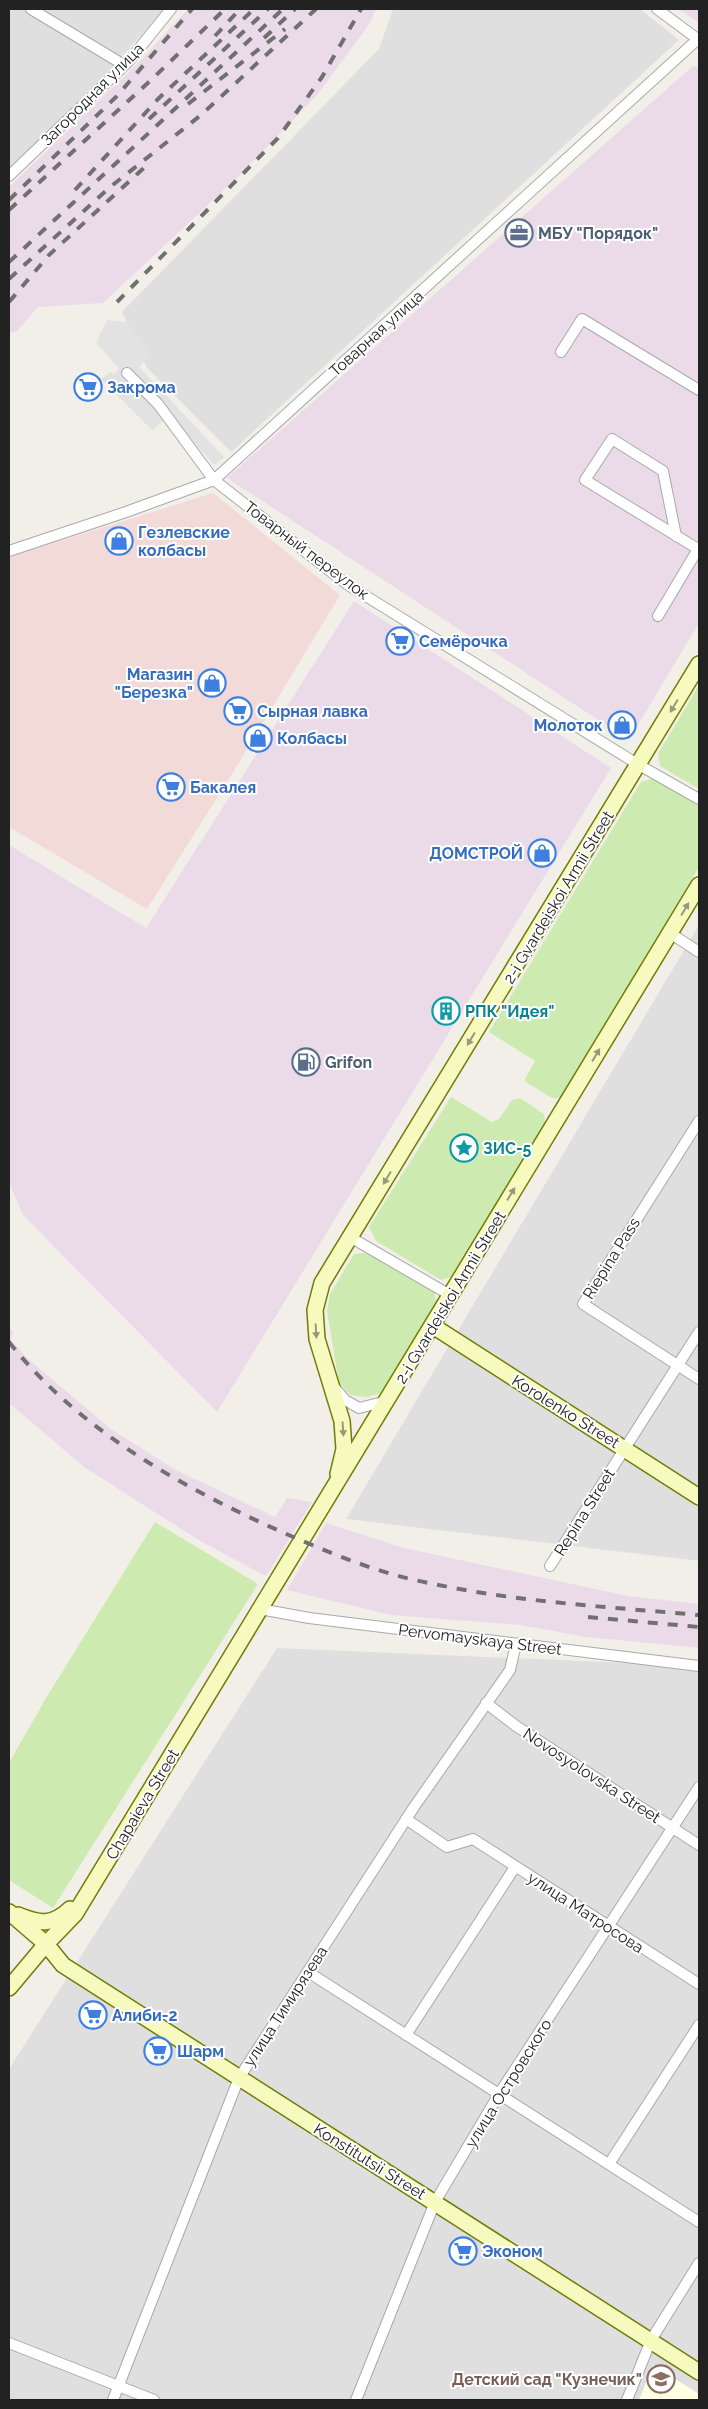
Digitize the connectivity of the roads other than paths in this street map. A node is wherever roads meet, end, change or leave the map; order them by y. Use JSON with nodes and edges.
{"nodes":[{"id":1,"x":31,"y":9,"type":"edge"},
{"id":2,"x":171,"y":9,"type":"edge"},
{"id":3,"x":656,"y":9,"type":"edge"},
{"id":4,"x":699,"y":40,"type":"edge"},
{"id":5,"x":124,"y":66,"type":"junction"},
{"id":6,"x":9,"y":176,"type":"edge"},
{"id":7,"x":561,"y":352,"type":"dead end"},
{"id":8,"x":127,"y":373,"type":"dead end"},
{"id":9,"x":699,"y":390,"type":"edge"},
{"id":10,"x":214,"y":480,"type":"junction"},
{"id":11,"x":676,"y":536,"type":"junction"},
{"id":12,"x":9,"y":550,"type":"edge"},
{"id":13,"x":658,"y":616,"type":"dead end"},
{"id":14,"x":699,"y":664,"type":"edge"},
{"id":15,"x":639,"y":765,"type":"junction"},
{"id":16,"x":699,"y":799,"type":"edge"},
{"id":17,"x":699,"y":885,"type":"edge"},
{"id":18,"x":670,"y":933,"type":"junction"},
{"id":19,"x":699,"y":952,"type":"edge"},
{"id":20,"x":699,"y":1120,"type":"edge"},
{"id":21,"x":350,"y":1237,"type":"junction"},
{"id":22,"x":450,"y":1295,"type":"junction"},
{"id":23,"x":433,"y":1326,"type":"junction"},
{"id":24,"x":699,"y":1332,"type":"edge"},
{"id":25,"x":678,"y":1366,"type":"junction"},
{"id":26,"x":699,"y":1379,"type":"edge"},
{"id":27,"x":330,"y":1383,"type":"junction"},
{"id":28,"x":387,"y":1400,"type":"junction"},
{"id":29,"x":625,"y":1448,"type":"junction"},
{"id":30,"x":334,"y":1490,"type":"junction"},
{"id":31,"x":699,"y":1497,"type":"edge"},
{"id":32,"x":550,"y":1566,"type":"dead end"},
{"id":33,"x":260,"y":1610,"type":"junction"},
{"id":34,"x":516,"y":1644,"type":"junction"},
{"id":35,"x":699,"y":1666,"type":"edge"},
{"id":36,"x":486,"y":1703,"type":"junction"},
{"id":37,"x":699,"y":1787,"type":"edge"},
{"id":38,"x":406,"y":1819,"type":"junction"},
{"id":39,"x":673,"y":1828,"type":"junction"},
{"id":40,"x":699,"y":1845,"type":"edge"},
{"id":41,"x":105,"y":1865,"type":"junction"},
{"id":42,"x":515,"y":1867,"type":"junction"},
{"id":43,"x":9,"y":1912,"type":"edge"},
{"id":44,"x":608,"y":1927,"type":"junction"},
{"id":45,"x":46,"y":1944,"type":"junction"},
{"id":46,"x":308,"y":1972,"type":"junction"},
{"id":47,"x":699,"y":1984,"type":"edge"},
{"id":48,"x":9,"y":1988,"type":"edge"},
{"id":49,"x":699,"y":2025,"type":"edge"},
{"id":50,"x":406,"y":2034,"type":"junction"},
{"id":51,"x":239,"y":2078,"type":"junction"},
{"id":52,"x":498,"y":2094,"type":"junction"},
{"id":53,"x":609,"y":2164,"type":"junction"},
{"id":54,"x":436,"y":2202,"type":"junction"},
{"id":55,"x":699,"y":2222,"type":"edge"},
{"id":56,"x":699,"y":2263,"type":"edge"},
{"id":57,"x":651,"y":2340,"type":"junction"},
{"id":58,"x":9,"y":2343,"type":"edge"},
{"id":59,"x":699,"y":2372,"type":"edge"},
{"id":60,"x":118,"y":2386,"type":"junction"},
{"id":61,"x":113,"y":2400,"type":"edge"},
{"id":62,"x":154,"y":2400,"type":"edge"},
{"id":63,"x":356,"y":2400,"type":"edge"},
{"id":64,"x":627,"y":2400,"type":"edge"}],
"edges":[{"from":1,"to":5,"type":"street"},
{"from":2,"to":5,"type":"street","name":"Загородная улица"},
{"from":3,"to":4,"type":"street"},
{"from":4,"to":10,"type":"street","name":"Товарная улица"},
{"from":5,"to":6,"type":"street","name":"Загородная улица"},
{"from":7,"to":9,"type":"street"},
{"from":8,"to":10,"type":"street","name":"Товарный переулок"},
{"from":10,"to":12,"type":"street","name":"Товарная улица"},
{"from":10,"to":15,"type":"street","name":"Товарный переулок"},
{"from":11,"to":11,"type":"street"},
{"from":11,"to":13,"type":"street"},
{"from":14,"to":15,"type":"main road","name":"2-i Gvardeiskoi Armii Street","one_way":true},
{"from":15,"to":16,"type":"street","name":"Товарный переулок"},
{"from":15,"to":21,"type":"main road","name":"2-i Gvardeiskoi Armii Street","one_way":true},
{"from":18,"to":17,"type":"main road","name":"2-i Gvardeiskoi Armii Street","one_way":true},
{"from":18,"to":19,"type":"street"},
{"from":22,"to":18,"type":"main road","name":"2-i Gvardeiskoi Armii Street","one_way":true},
{"from":20,"to":25,"type":"street","name":"Riepina Pass"},
{"from":21,"to":22,"type":"street"},
{"from":21,"to":27,"type":"main road","name":"2-i Gvardeiskoi Armii Street","one_way":true},
{"from":22,"to":23,"type":"main road","name":"2-i Gvardeiskoi Armii Street"},
{"from":23,"to":28,"type":"main road","name":"2-i Gvardeiskoi Armii Street"},
{"from":23,"to":29,"type":"main road","name":"Korolenko Street"},
{"from":24,"to":25,"type":"street","name":"Repina Street"},
{"from":25,"to":26,"type":"street","name":"Riepina Pass"},
{"from":25,"to":29,"type":"street","name":"Repina Street"},
{"from":27,"to":28,"type":"street"},
{"from":27,"to":30,"type":"main road","name":"2-i Gvardeiskoi Armii Street","one_way":true},
{"from":28,"to":30,"type":"main road","name":"2-i Gvardeiskoi Armii Street"},
{"from":29,"to":31,"type":"main road","name":"Korolenko Street"},
{"from":29,"to":32,"type":"street","name":"Repina Street"},
{"from":30,"to":33,"type":"main road","name":"Chapaieva Street"},
{"from":33,"to":34,"type":"street","name":"Pervomayskaya Street"},
{"from":33,"to":41,"type":"main road","name":"Chapaieva Street"},
{"from":34,"to":35,"type":"street","name":"Pervomayskaya Street"},
{"from":34,"to":36,"type":"street","name":"улица Тимирязева"},
{"from":36,"to":38,"type":"street","name":"улица Тимирязева"},
{"from":36,"to":39,"type":"street","name":"Novosyolovska Street"},
{"from":37,"to":39,"type":"street","name":"улица Островского"},
{"from":38,"to":42,"type":"street","name":"улица Матросова"},
{"from":38,"to":46,"type":"street","name":"улица Тимирязева"},
{"from":39,"to":40,"type":"street","name":"Novosyolovska Street"},
{"from":39,"to":44,"type":"street","name":"улица Островского"},
{"from":41,"to":43,"type":"main road"},
{"from":41,"to":45,"type":"main road","name":"Chapaieva Street"},
{"from":42,"to":44,"type":"street","name":"улица Матросова"},
{"from":42,"to":50,"type":"street"},
{"from":43,"to":45,"type":"main road","name":"Konstitutsii Street"},
{"from":44,"to":47,"type":"street","name":"улица Матросова"},
{"from":44,"to":52,"type":"street","name":"улица Островского"},
{"from":45,"to":48,"type":"main road","name":"Chapaieva Street"},
{"from":45,"to":51,"type":"main road","name":"Konstitutsii Street"},
{"from":46,"to":50,"type":"street"},
{"from":46,"to":51,"type":"street","name":"улица Тимирязева"},
{"from":49,"to":53,"type":"street"},
{"from":50,"to":52,"type":"street"},
{"from":51,"to":54,"type":"main road","name":"Konstitutsii Street"},
{"from":51,"to":60,"type":"street","name":"улица Тимирязева"},
{"from":52,"to":53,"type":"street"},
{"from":52,"to":54,"type":"street","name":"улица Островского"},
{"from":53,"to":55,"type":"street"},
{"from":54,"to":57,"type":"main road","name":"Konstitutsii Street"},
{"from":54,"to":63,"type":"street","name":"улица Островского"},
{"from":56,"to":57,"type":"street"},
{"from":57,"to":59,"type":"main road","name":"Konstitutsii Street"},
{"from":57,"to":64,"type":"street"},
{"from":58,"to":60,"type":"street"},
{"from":60,"to":61,"type":"street","name":"улица Тимирязева"},
{"from":60,"to":62,"type":"street"}]}
